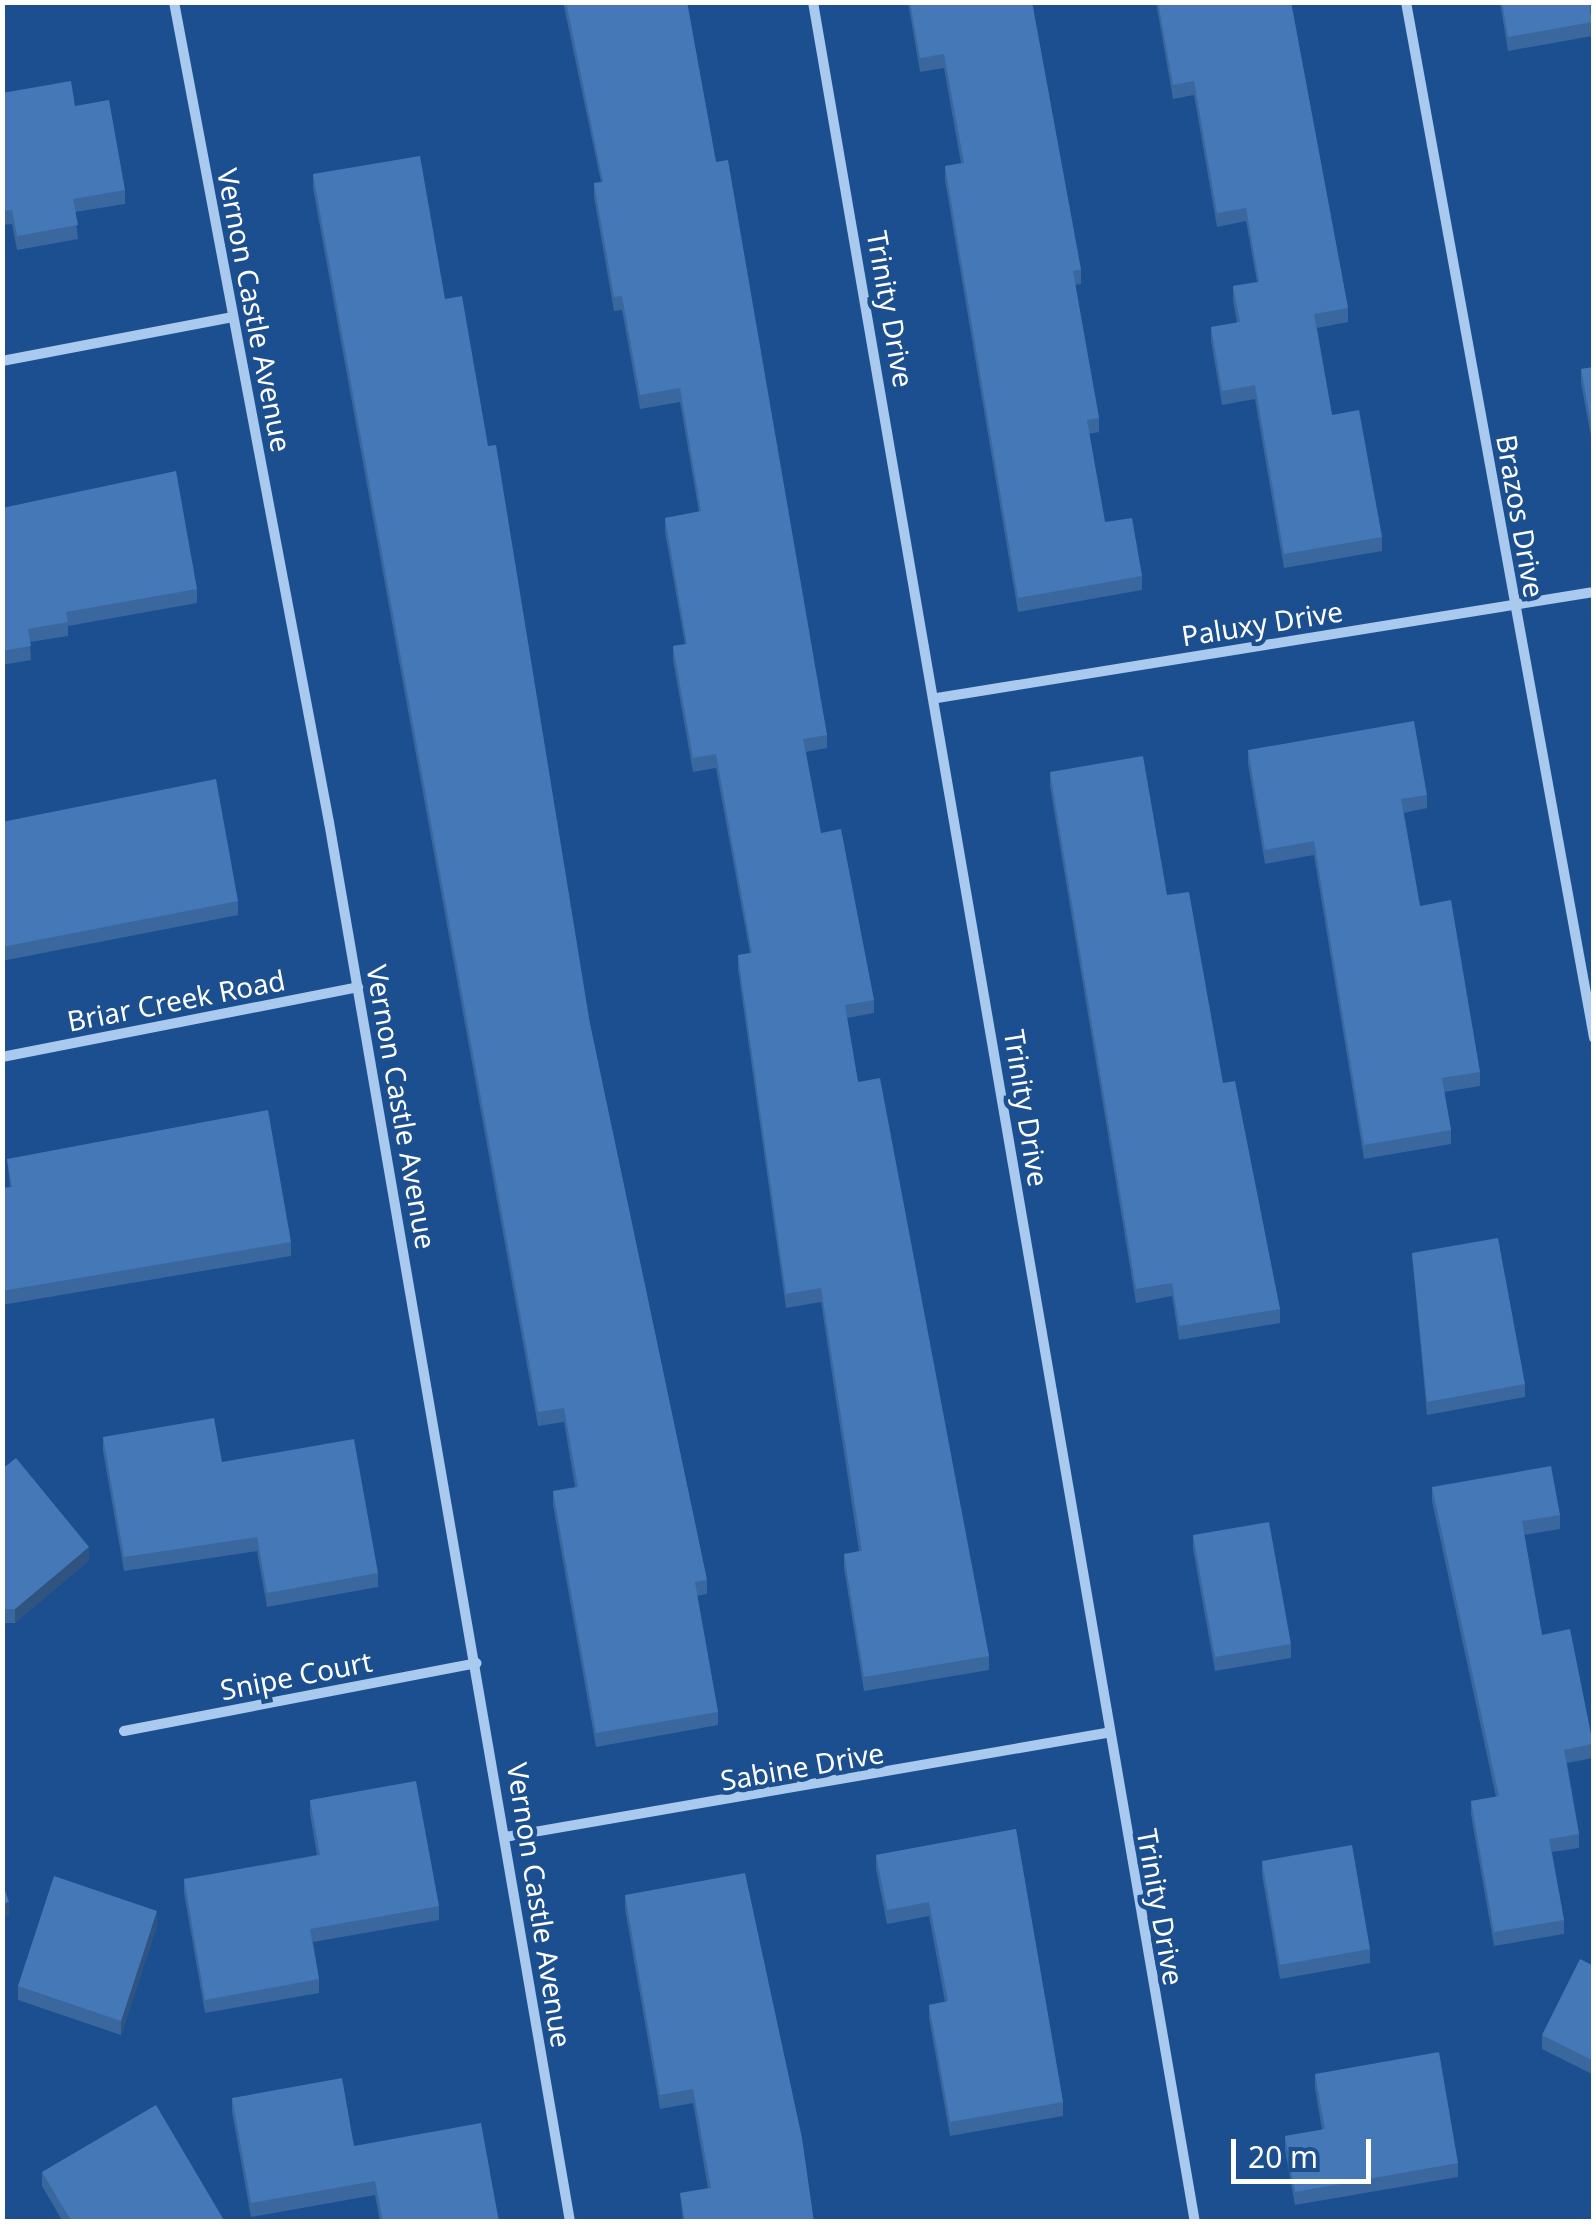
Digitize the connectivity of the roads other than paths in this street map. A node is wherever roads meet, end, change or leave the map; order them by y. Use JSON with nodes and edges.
{"nodes":[{"id":1,"x":174,"y":2,"type":"edge"},
{"id":2,"x":813,"y":2,"type":"edge"},
{"id":3,"x":1406,"y":2,"type":"edge"},
{"id":4,"x":233,"y":316,"type":"junction"},
{"id":5,"x":2,"y":361,"type":"edge"},
{"id":6,"x":1594,"y":592,"type":"edge"},
{"id":7,"x":1514,"y":605,"type":"junction"},
{"id":8,"x":937,"y":698,"type":"junction"},
{"id":9,"x":358,"y":987,"type":"junction"},
{"id":10,"x":1594,"y":1038,"type":"edge"},
{"id":11,"x":2,"y":1057,"type":"edge"},
{"id":12,"x":477,"y":1663,"type":"junction"},
{"id":13,"x":124,"y":1732,"type":"dead end"},
{"id":14,"x":1106,"y":1732,"type":"junction"},
{"id":15,"x":505,"y":1836,"type":"junction"},
{"id":16,"x":570,"y":2222,"type":"edge"},
{"id":17,"x":1195,"y":2222,"type":"edge"}],
"edges":[{"from":1,"to":4,"type":"street","name":"Vernon Castle Avenue"},
{"from":2,"to":8,"type":"street","name":"Trinity Drive"},
{"from":3,"to":7,"type":"street","name":"Brazos Drive"},
{"from":4,"to":5,"type":"street"},
{"from":4,"to":9,"type":"street","name":"Vernon Castle Avenue"},
{"from":6,"to":7,"type":"street","name":"Paluxy Drive"},
{"from":7,"to":8,"type":"street","name":"Paluxy Drive"},
{"from":7,"to":10,"type":"street","name":"Brazos Drive"},
{"from":8,"to":14,"type":"street","name":"Trinity Drive"},
{"from":9,"to":11,"type":"street","name":"Briar Creek Road"},
{"from":9,"to":12,"type":"street","name":"Vernon Castle Avenue"},
{"from":12,"to":13,"type":"street","name":"Snipe Court"},
{"from":12,"to":15,"type":"street","name":"Vernon Castle Avenue"},
{"from":14,"to":15,"type":"street","name":"Sabine Drive"},
{"from":14,"to":17,"type":"street","name":"Trinity Drive"},
{"from":15,"to":16,"type":"street","name":"Vernon Castle Avenue"}]}
